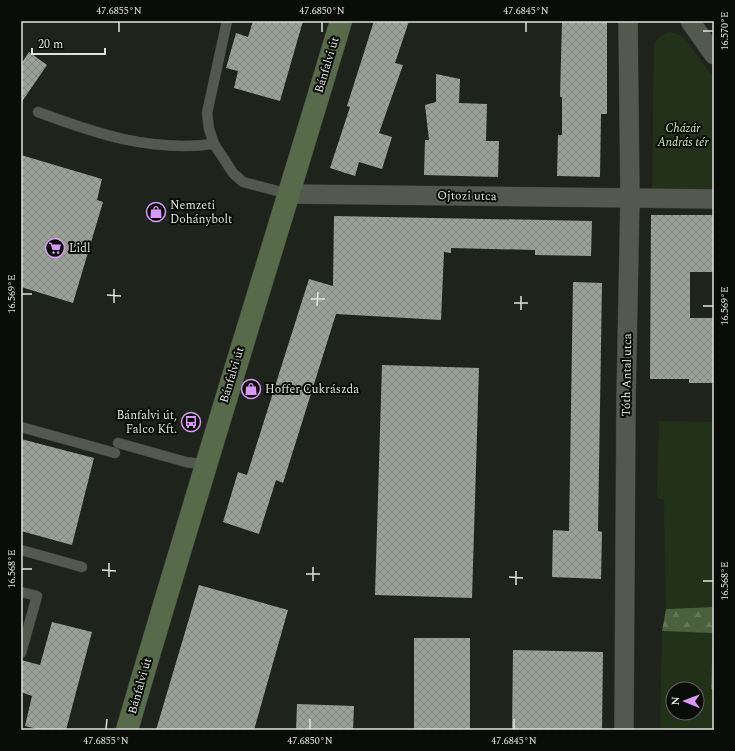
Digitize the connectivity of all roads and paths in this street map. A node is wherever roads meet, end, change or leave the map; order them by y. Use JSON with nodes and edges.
{"nodes":[{"id":1,"x":227,"y":21,"type":"edge"},
{"id":2,"x":341,"y":21,"type":"edge"},
{"id":3,"x":690,"y":21,"type":"edge"},
{"id":4,"x":630,"y":23,"type":"edge"},
{"id":5,"x":714,"y":56,"type":"edge"},
{"id":6,"x":38,"y":112,"type":"dead end"},
{"id":7,"x":214,"y":144,"type":"junction"},
{"id":8,"x":289,"y":194,"type":"junction"},
{"id":9,"x":638,"y":198,"type":"junction"},
{"id":10,"x":714,"y":199,"type":"edge"},
{"id":11,"x":21,"y":427,"type":"edge"},
{"id":12,"x":205,"y":465,"type":"junction"},
{"id":13,"x":21,"y":550,"type":"edge"},
{"id":14,"x":82,"y":567,"type":"dead end"},
{"id":15,"x":21,"y":592,"type":"edge"},
{"id":16,"x":21,"y":653,"type":"edge"},
{"id":17,"x":127,"y":730,"type":"edge"},
{"id":18,"x":624,"y":730,"type":"edge"}],
"edges":[{"from":1,"to":7,"type":"lane"},
{"from":2,"to":8,"type":"main road","name":"Bánfalvi út"},
{"from":3,"to":5,"type":"street"},
{"from":4,"to":9,"type":"street","name":"Tóth Antal utca"},
{"from":6,"to":7,"type":"lane"},
{"from":7,"to":8,"type":"lane"},
{"from":8,"to":9,"type":"street","name":"Ojtozi utca"},
{"from":8,"to":12,"type":"main road","name":"Bánfalvi út"},
{"from":9,"to":10,"type":"street","name":"Ojtozi utca"},
{"from":9,"to":18,"type":"street","name":"Tóth Antal utca"},
{"from":11,"to":12,"type":"lane"},
{"from":12,"to":17,"type":"main road","name":"Bánfalvi út"},
{"from":13,"to":14,"type":"lane"},
{"from":15,"to":16,"type":"lane"}]}
